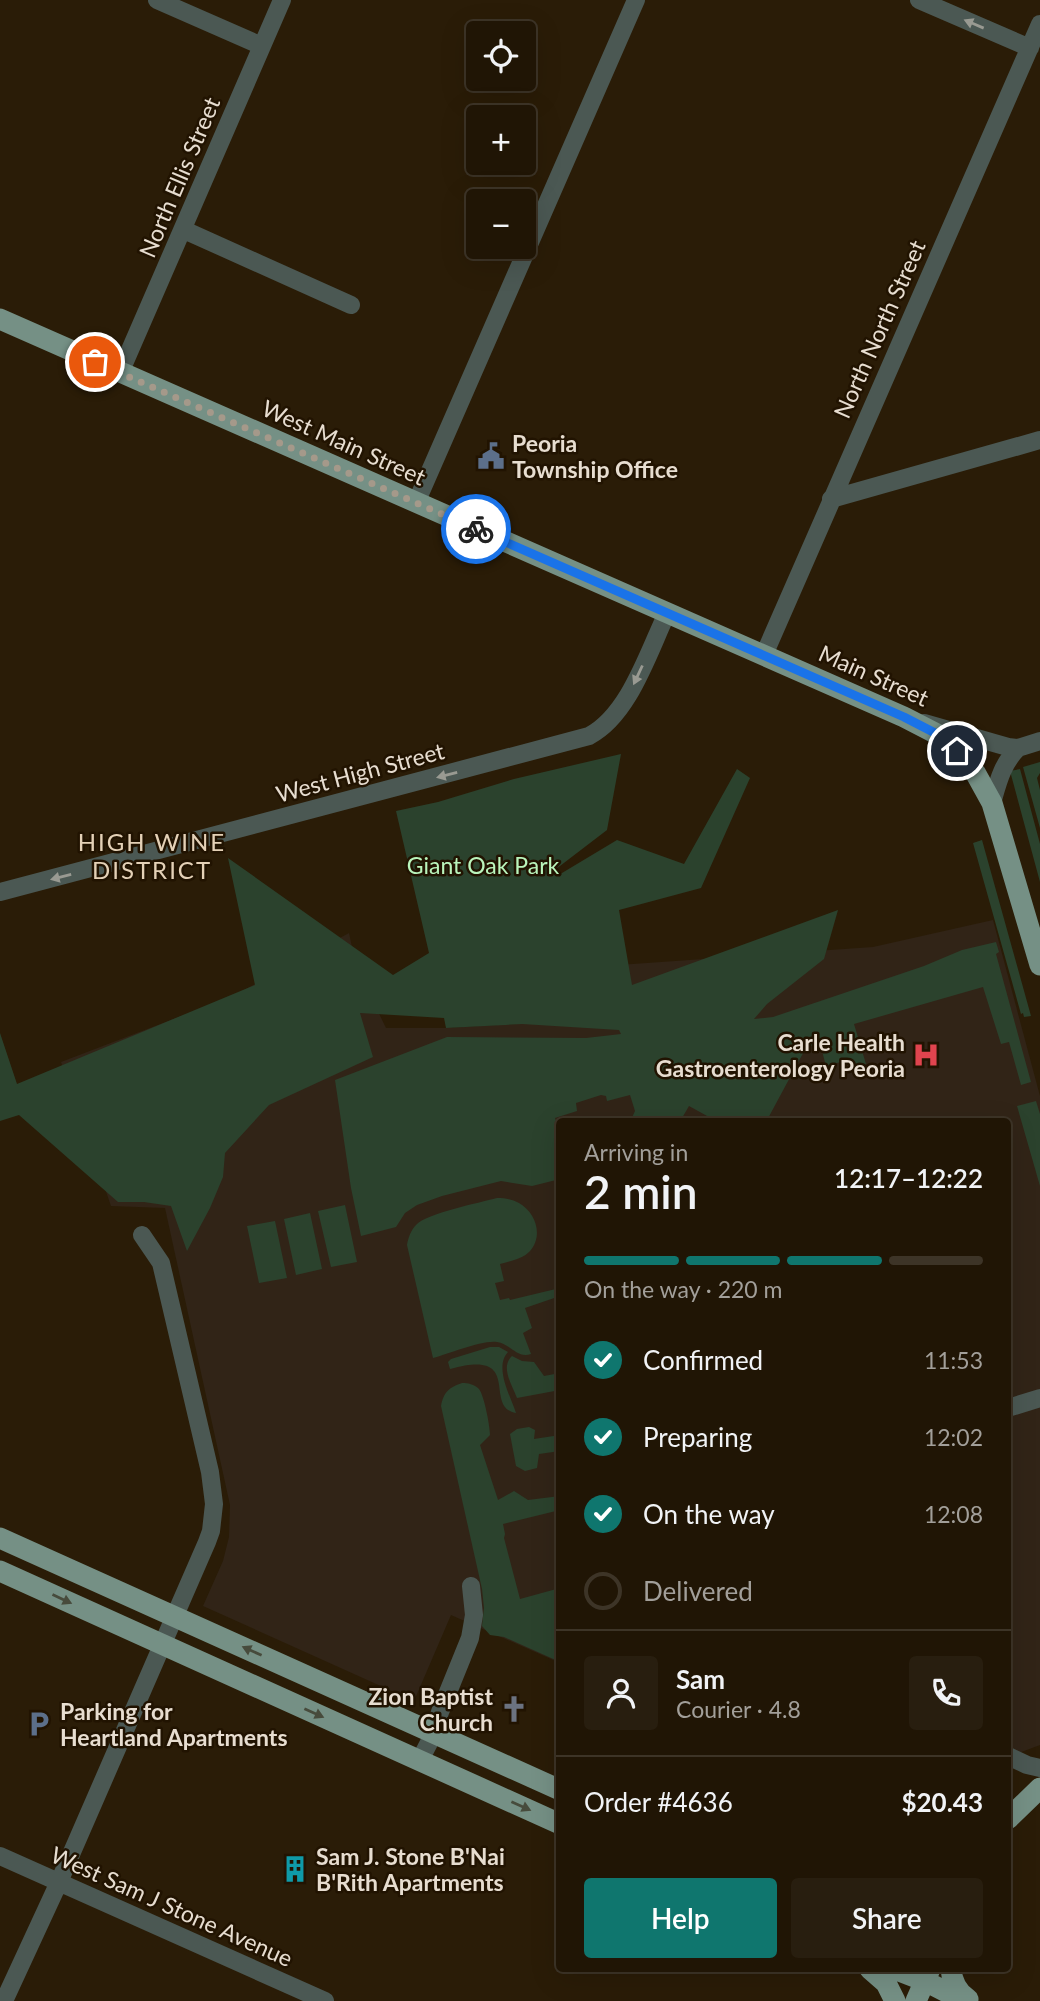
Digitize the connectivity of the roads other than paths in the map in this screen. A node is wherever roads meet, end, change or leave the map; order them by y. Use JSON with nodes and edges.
{"nodes":[{"id":1,"x":158,"y":0,"type":"edge"},
{"id":2,"x":282,"y":0,"type":"edge"},
{"id":3,"x":636,"y":0,"type":"edge"},
{"id":4,"x":919,"y":0,"type":"edge"},
{"id":5,"x":1040,"y":24,"type":"edge"},
{"id":6,"x":262,"y":46,"type":"junction"},
{"id":7,"x":1030,"y":48,"type":"junction"},
{"id":8,"x":184,"y":230,"type":"junction"},
{"id":9,"x":351,"y":306,"type":"dead end"},
{"id":10,"x":0,"y":319,"type":"edge"},
{"id":11,"x":120,"y":373,"type":"junction"},
{"id":12,"x":1040,"y":440,"type":"edge"},
{"id":13,"x":831,"y":499,"type":"junction"},
{"id":14,"x":415,"y":503,"type":"junction"},
{"id":15,"x":667,"y":613,"type":"junction"},
{"id":16,"x":764,"y":654,"type":"junction"},
{"id":17,"x":904,"y":717,"type":"junction"},
{"id":18,"x":1040,"y":741,"type":"edge"},
{"id":19,"x":1018,"y":748,"type":"junction"},
{"id":20,"x":992,"y":803,"type":"junction"},
{"id":21,"x":0,"y":892,"type":"edge"},
{"id":22,"x":1040,"y":965,"type":"edge"},
{"id":23,"x":142,"y":1235,"type":"dead end"},
{"id":24,"x":1040,"y":1398,"type":"edge"},
{"id":25,"x":1011,"y":1407,"type":"edge"},
{"id":26,"x":0,"y":1538,"type":"edge"},
{"id":27,"x":0,"y":1571,"type":"edge"},
{"id":28,"x":471,"y":1586,"type":"dead end"},
{"id":29,"x":176,"y":1617,"type":"junction"},
{"id":30,"x":163,"y":1646,"type":"junction"},
{"id":31,"x":434,"y":1733,"type":"junction"},
{"id":32,"x":1011,"y":1757,"type":"edge"},
{"id":33,"x":420,"y":1760,"type":"junction"},
{"id":34,"x":1040,"y":1768,"type":"edge"},
{"id":35,"x":556,"y":1788,"type":"edge"},
{"id":36,"x":1040,"y":1788,"type":"edge"},
{"id":37,"x":1011,"y":1816,"type":"edge"},
{"id":38,"x":556,"y":1822,"type":"edge"},
{"id":39,"x":0,"y":1856,"type":"edge"},
{"id":40,"x":59,"y":1882,"type":"junction"},
{"id":41,"x":873,"y":1972,"type":"edge"},
{"id":42,"x":903,"y":1972,"type":"edge"},
{"id":43,"x":952,"y":1972,"type":"edge"},
{"id":44,"x":926,"y":1980,"type":"edge"},
{"id":45,"x":4,"y":2001,"type":"edge"},
{"id":46,"x":325,"y":2001,"type":"edge"},
{"id":47,"x":895,"y":2001,"type":"edge"},
{"id":48,"x":916,"y":2001,"type":"edge"},
{"id":49,"x":964,"y":2001,"type":"edge"},
{"id":50,"x":972,"y":2001,"type":"edge"}],
"edges":[{"from":1,"to":6,"type":"street"},
{"from":2,"to":6,"type":"street","name":"North Ellis Street"},
{"from":3,"to":14,"type":"street"},
{"from":7,"to":4,"type":"street","one_way":true},
{"from":5,"to":7,"type":"street","name":"North North Street"},
{"from":6,"to":8,"type":"street","name":"North Ellis Street"},
{"from":7,"to":13,"type":"street","name":"North North Street"},
{"from":8,"to":9,"type":"street"},
{"from":8,"to":11,"type":"street","name":"North Ellis Street"},
{"from":10,"to":11,"type":"main road","name":"West Main Street"},
{"from":11,"to":14,"type":"main road","name":"West Main Street"},
{"from":12,"to":13,"type":"street"},
{"from":13,"to":16,"type":"street","name":"North North Street"},
{"from":14,"to":15,"type":"main road","name":"West Main Street"},
{"from":15,"to":16,"type":"main road","name":"Main Street"},
{"from":15,"to":21,"type":"street","name":"West High Street","one_way":true},
{"from":16,"to":17,"type":"main road","name":"Main Street"},
{"from":17,"to":19,"type":"street"},
{"from":17,"to":20,"type":"main road","name":"Main Street"},
{"from":18,"to":19,"type":"street"},
{"from":19,"to":20,"type":"street"},
{"from":20,"to":22,"type":"main road","name":"Main Street"},
{"from":23,"to":29,"type":"street"},
{"from":24,"to":25,"type":"street"},
{"from":26,"to":29,"type":"main road"},
{"from":27,"to":30,"type":"main road","one_way":true},
{"from":28,"to":31,"type":"street"},
{"from":29,"to":30,"type":"street"},
{"from":31,"to":29,"type":"main road","one_way":true},
{"from":30,"to":33,"type":"main road","one_way":true},
{"from":30,"to":40,"type":"street"},
{"from":31,"to":33,"type":"street"},
{"from":31,"to":35,"type":"main road"},
{"from":32,"to":34,"type":"street"},
{"from":33,"to":38,"type":"main road","one_way":true},
{"from":36,"to":37,"type":"main road"},
{"from":39,"to":40,"type":"street","name":"West Sam J Stone Avenue"},
{"from":40,"to":45,"type":"street"},
{"from":40,"to":46,"type":"street","name":"West Sam J Stone Avenue"},
{"from":41,"to":47,"type":"main road"},
{"from":42,"to":44,"type":"main road"},
{"from":43,"to":50,"type":"main road"},
{"from":44,"to":48,"type":"main road"},
{"from":44,"to":49,"type":"main road"}]}
